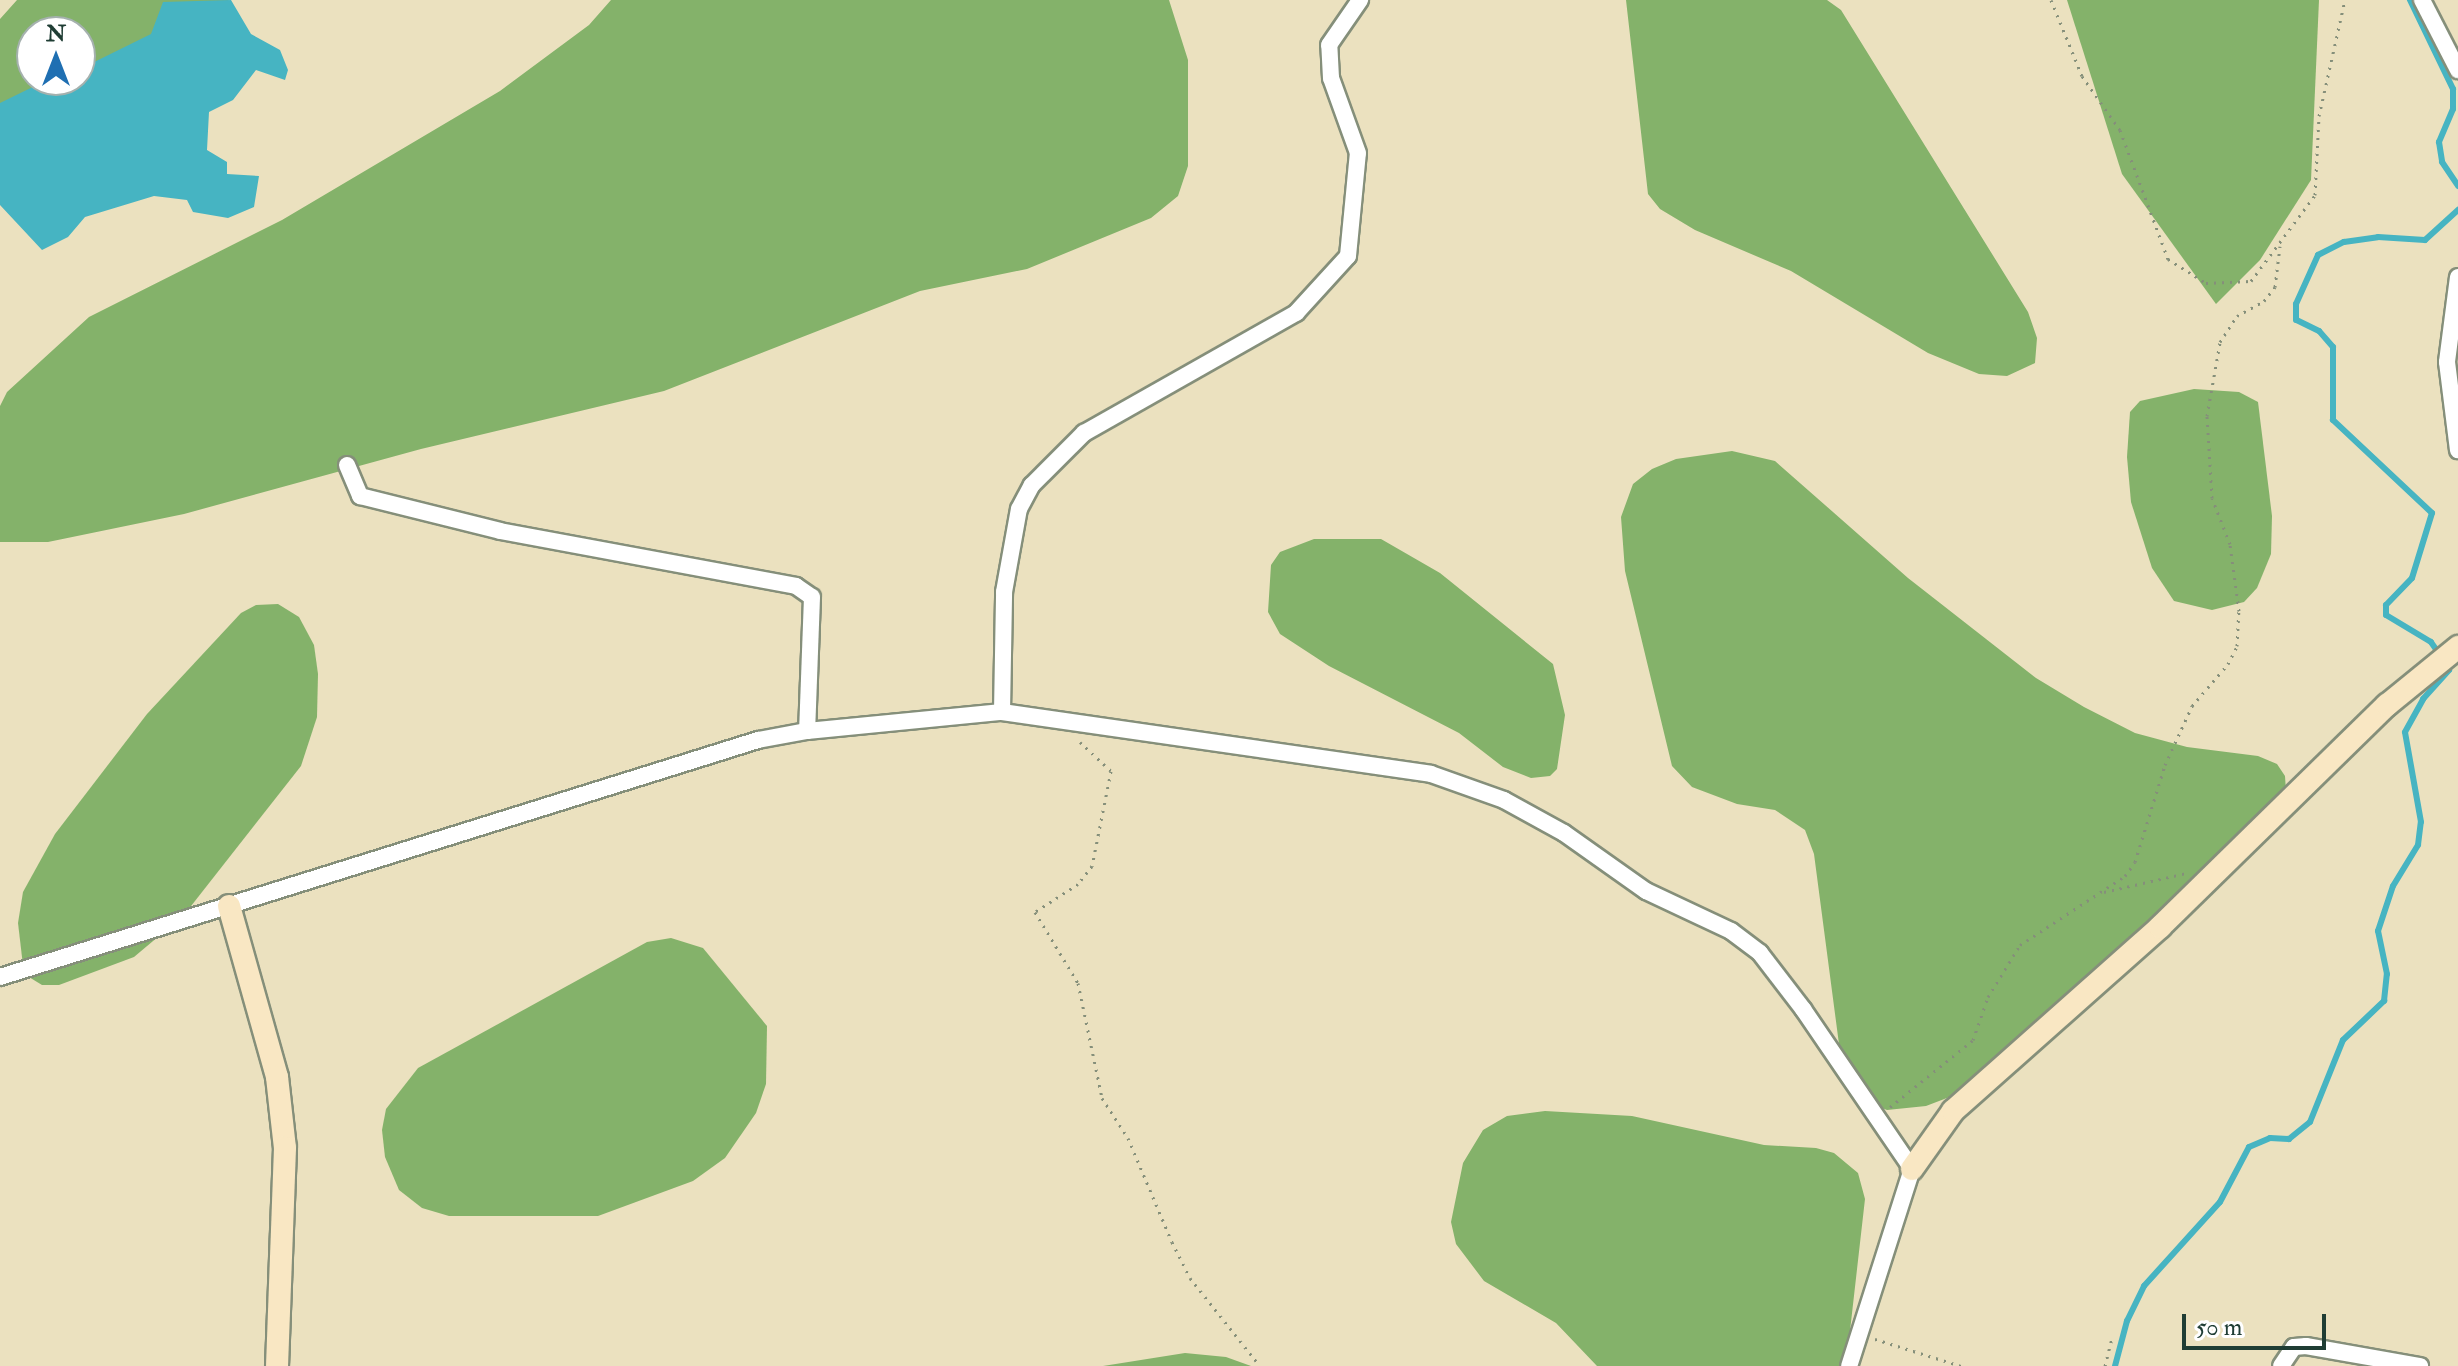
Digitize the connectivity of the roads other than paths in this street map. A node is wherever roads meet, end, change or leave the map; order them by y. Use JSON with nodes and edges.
{"nodes":[{"id":1,"x":1360,"y":0,"type":"edge"},
{"id":2,"x":2422,"y":0,"type":"edge"},
{"id":3,"x":2458,"y":70,"type":"edge"},
{"id":4,"x":2458,"y":277,"type":"edge"},
{"id":5,"x":2458,"y":450,"type":"edge"},
{"id":6,"x":347,"y":465,"type":"dead end"},
{"id":7,"x":2458,"y":647,"type":"edge"},
{"id":8,"x":1002,"y":712,"type":"junction"},
{"id":9,"x":807,"y":731,"type":"junction"},
{"id":10,"x":229,"y":906,"type":"junction"},
{"id":11,"x":0,"y":977,"type":"edge"},
{"id":12,"x":1912,"y":1169,"type":"junction"},
{"id":13,"x":277,"y":1366,"type":"edge"},
{"id":14,"x":1849,"y":1366,"type":"edge"},
{"id":15,"x":2281,"y":1366,"type":"edge"},
{"id":16,"x":2420,"y":1366,"type":"edge"}],
"edges":[{"from":1,"to":8,"type":"street"},
{"from":2,"to":3,"type":"street"},
{"from":4,"to":5,"type":"street"},
{"from":6,"to":9,"type":"street"},
{"from":7,"to":12,"type":"street"},
{"from":8,"to":9,"type":"street"},
{"from":8,"to":12,"type":"street"},
{"from":9,"to":10,"type":"street"},
{"from":10,"to":11,"type":"street"},
{"from":10,"to":13,"type":"street"},
{"from":12,"to":14,"type":"street"},
{"from":15,"to":16,"type":"street"}]}
